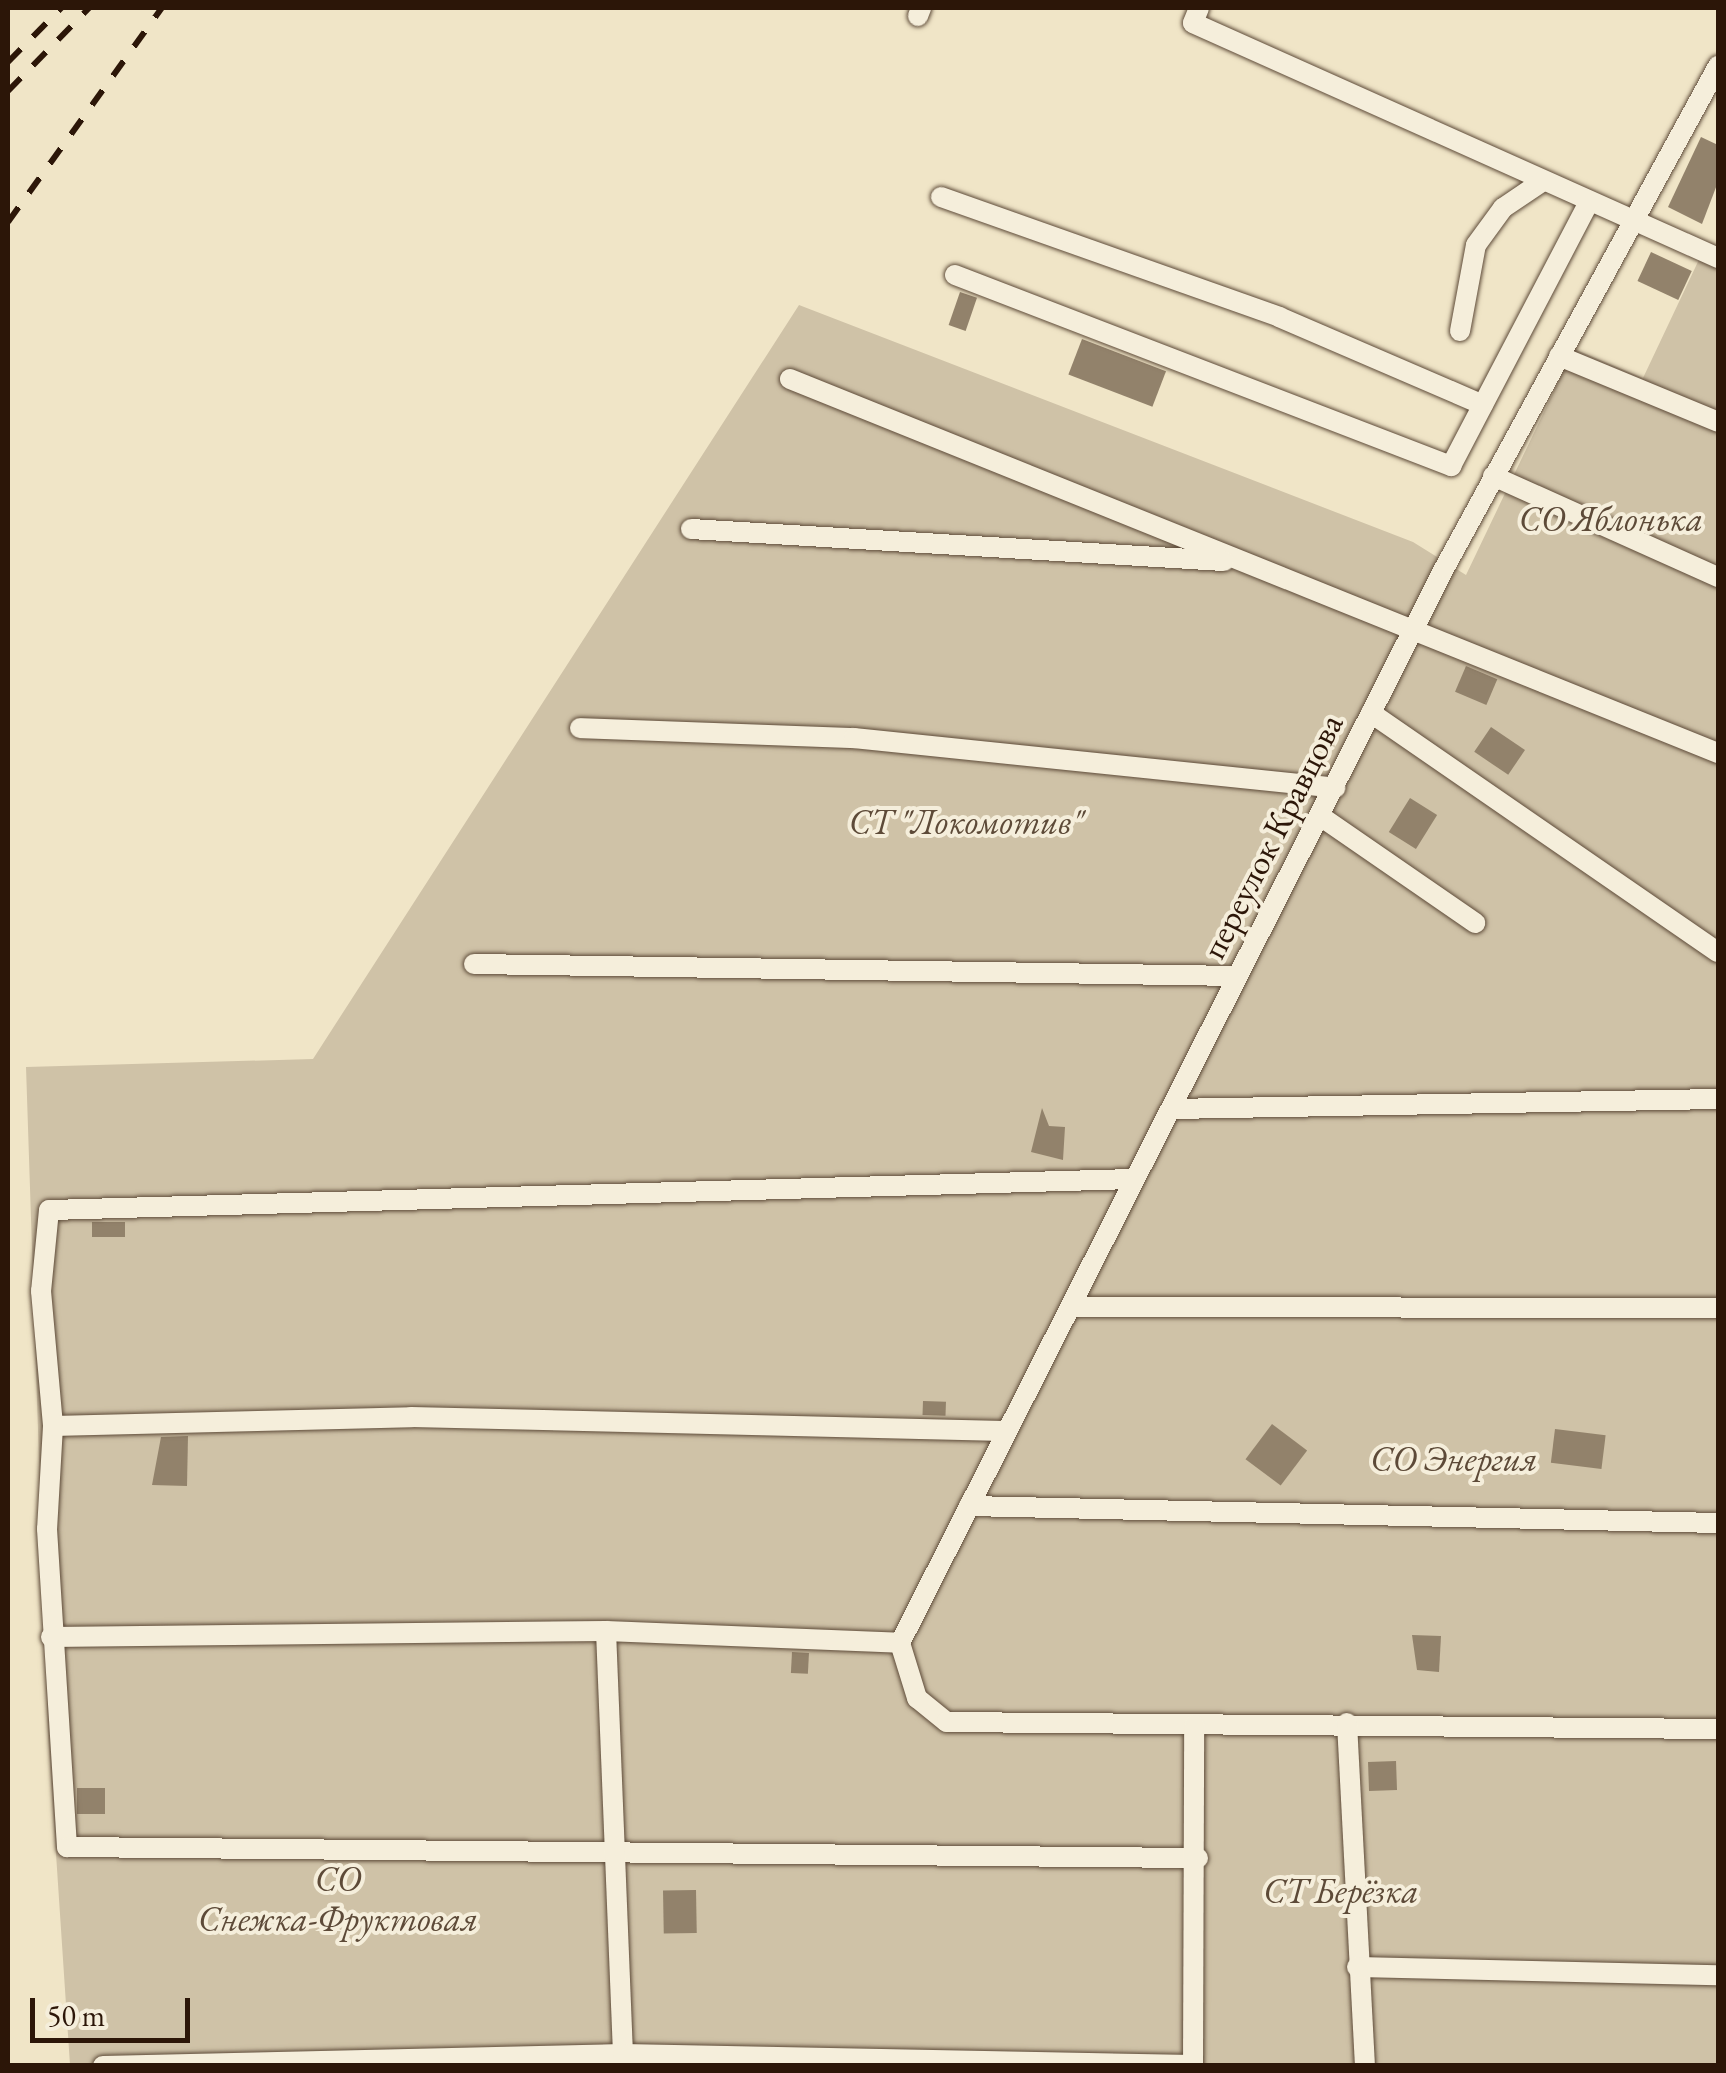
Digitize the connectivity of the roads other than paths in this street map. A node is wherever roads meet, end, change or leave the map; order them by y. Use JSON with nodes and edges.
{"nodes":[{"id":1,"x":1199,"y":8,"type":"edge"},
{"id":2,"x":1718,"y":66,"type":"edge"},
{"id":3,"x":1543,"y":181,"type":"junction"},
{"id":4,"x":941,"y":197,"type":"dead end"},
{"id":5,"x":1589,"y":202,"type":"junction"},
{"id":6,"x":1630,"y":221,"type":"junction"},
{"id":7,"x":1718,"y":258,"type":"edge"},
{"id":8,"x":955,"y":275,"type":"dead end"},
{"id":9,"x":1460,"y":330,"type":"dead end"},
{"id":10,"x":1559,"y":356,"type":"junction"},
{"id":11,"x":790,"y":379,"type":"dead end"},
{"id":12,"x":1483,"y":405,"type":"junction"},
{"id":13,"x":1718,"y":422,"type":"edge"},
{"id":14,"x":1494,"y":476,"type":"junction"},
{"id":15,"x":690,"y":528,"type":"dead end"},
{"id":16,"x":1241,"y":562,"type":"junction"},
{"id":17,"x":1718,"y":577,"type":"edge"},
{"id":18,"x":1416,"y":628,"type":"junction"},
{"id":19,"x":1371,"y":712,"type":"junction"},
{"id":20,"x":580,"y":728,"type":"dead end"},
{"id":21,"x":1718,"y":753,"type":"edge"},
{"id":22,"x":1336,"y":788,"type":"junction"},
{"id":23,"x":1323,"y":818,"type":"junction"},
{"id":24,"x":1476,"y":923,"type":"dead end"},
{"id":25,"x":1718,"y":952,"type":"edge"},
{"id":26,"x":474,"y":964,"type":"dead end"},
{"id":27,"x":1237,"y":976,"type":"junction"},
{"id":28,"x":1718,"y":1099,"type":"edge"},
{"id":29,"x":1172,"y":1109,"type":"junction"},
{"id":30,"x":1133,"y":1178,"type":"junction"},
{"id":31,"x":1077,"y":1306,"type":"junction"},
{"id":32,"x":1718,"y":1308,"type":"edge"},
{"id":33,"x":54,"y":1426,"type":"junction"},
{"id":34,"x":1004,"y":1431,"type":"junction"},
{"id":35,"x":969,"y":1506,"type":"junction"},
{"id":36,"x":1718,"y":1522,"type":"edge"},
{"id":37,"x":606,"y":1631,"type":"junction"},
{"id":38,"x":51,"y":1637,"type":"junction"},
{"id":39,"x":900,"y":1643,"type":"junction"},
{"id":40,"x":1348,"y":1723,"type":"junction"},
{"id":41,"x":1194,"y":1725,"type":"junction"},
{"id":42,"x":1718,"y":1729,"type":"edge"},
{"id":43,"x":618,"y":1846,"type":"junction"},
{"id":44,"x":1198,"y":1858,"type":"junction"},
{"id":45,"x":1357,"y":1966,"type":"junction"},
{"id":46,"x":1718,"y":1975,"type":"edge"},
{"id":47,"x":623,"y":2060,"type":"edge"},
{"id":48,"x":1193,"y":2065,"type":"edge"},
{"id":49,"x":103,"y":2066,"type":"edge"},
{"id":50,"x":1365,"y":2066,"type":"edge"}],
"edges":[{"from":1,"to":3,"type":"street"},
{"from":2,"to":6,"type":"street","name":"переулок Кравцова"},
{"from":3,"to":5,"type":"street"},
{"from":3,"to":9,"type":"street"},
{"from":4,"to":12,"type":"street"},
{"from":5,"to":6,"type":"street"},
{"from":5,"to":12,"type":"street"},
{"from":6,"to":7,"type":"street"},
{"from":6,"to":10,"type":"street","name":"переулок Кравцова"},
{"from":8,"to":12,"type":"street"},
{"from":10,"to":13,"type":"street"},
{"from":10,"to":14,"type":"street","name":"переулок Кравцова"},
{"from":11,"to":16,"type":"street"},
{"from":14,"to":17,"type":"street"},
{"from":14,"to":18,"type":"street","name":"переулок Кравцова"},
{"from":15,"to":16,"type":"street"},
{"from":16,"to":18,"type":"street"},
{"from":18,"to":19,"type":"street","name":"переулок Кравцова"},
{"from":18,"to":21,"type":"street"},
{"from":19,"to":22,"type":"street","name":"переулок Кравцова"},
{"from":19,"to":25,"type":"street"},
{"from":20,"to":22,"type":"street"},
{"from":22,"to":23,"type":"street","name":"переулок Кравцова"},
{"from":23,"to":24,"type":"street"},
{"from":23,"to":27,"type":"street","name":"переулок Кравцова"},
{"from":26,"to":27,"type":"street"},
{"from":27,"to":29,"type":"street","name":"переулок Кравцова"},
{"from":28,"to":29,"type":"street"},
{"from":29,"to":30,"type":"street","name":"переулок Кравцова"},
{"from":30,"to":31,"type":"street","name":"переулок Кравцова"},
{"from":30,"to":33,"type":"street"},
{"from":31,"to":32,"type":"street"},
{"from":31,"to":34,"type":"street","name":"переулок Кравцова"},
{"from":33,"to":34,"type":"street"},
{"from":33,"to":38,"type":"street"},
{"from":34,"to":35,"type":"street","name":"переулок Кравцова"},
{"from":35,"to":36,"type":"street"},
{"from":35,"to":39,"type":"street","name":"переулок Кравцова"},
{"from":37,"to":38,"type":"street"},
{"from":37,"to":39,"type":"street"},
{"from":37,"to":43,"type":"street"},
{"from":38,"to":43,"type":"street"},
{"from":39,"to":41,"type":"street"},
{"from":40,"to":41,"type":"street"},
{"from":40,"to":42,"type":"street"},
{"from":40,"to":45,"type":"street"},
{"from":41,"to":44,"type":"street"},
{"from":43,"to":44,"type":"street"},
{"from":43,"to":47,"type":"street"},
{"from":44,"to":48,"type":"street"},
{"from":45,"to":46,"type":"street"},
{"from":45,"to":50,"type":"street"},
{"from":47,"to":48,"type":"street"},
{"from":47,"to":49,"type":"street"}]}
